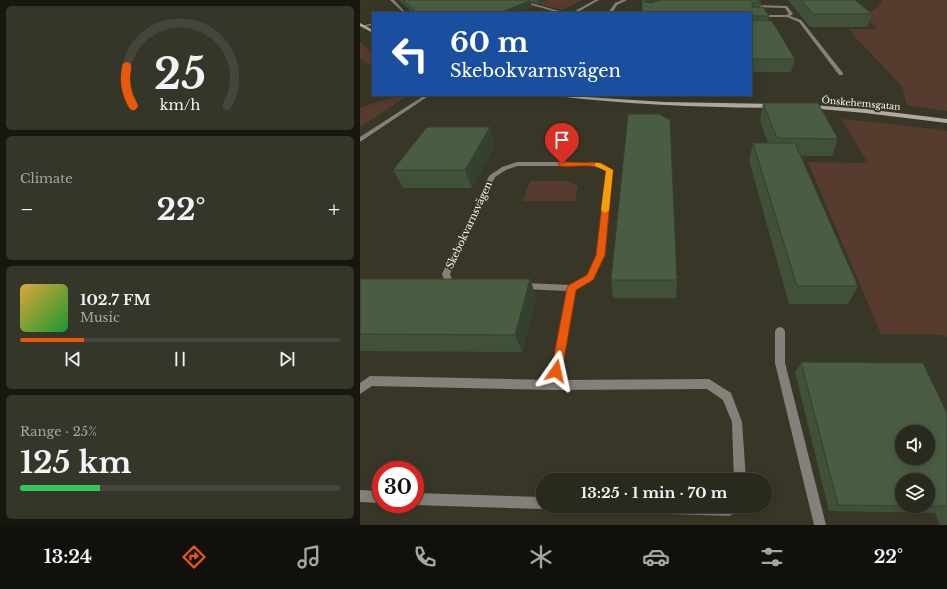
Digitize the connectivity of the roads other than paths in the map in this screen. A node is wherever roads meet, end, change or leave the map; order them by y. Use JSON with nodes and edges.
{"nodes":[{"id":1,"x":392,"y":0,"type":"edge"},
{"id":2,"x":530,"y":0,"type":"edge"},
{"id":3,"x":597,"y":0,"type":"edge"},
{"id":4,"x":626,"y":0,"type":"edge"},
{"id":5,"x":747,"y":6,"type":"edge"},
{"id":6,"x":405,"y":12,"type":"edge"},
{"id":7,"x":560,"y":12,"type":"edge"},
{"id":8,"x":575,"y":12,"type":"edge"},
{"id":9,"x":611,"y":12,"type":"edge"},
{"id":10,"x":752,"y":16,"type":"edge"},
{"id":11,"x":787,"y":16,"type":"junction"},
{"id":12,"x":372,"y":24,"type":"edge"},
{"id":13,"x":362,"y":25,"type":"edge"},
{"id":14,"x":372,"y":31,"type":"edge"},
{"id":15,"x":841,"y":74,"type":"dead end"},
{"id":16,"x":426,"y":96,"type":"edge"},
{"id":17,"x":564,"y":96,"type":"edge"},
{"id":18,"x":778,"y":106,"type":"edge"},
{"id":19,"x":801,"y":106,"type":"edge"},
{"id":20,"x":947,"y":121,"type":"edge"},
{"id":21,"x":360,"y":140,"type":"edge"},
{"id":22,"x":466,"y":285,"type":"edge"},
{"id":23,"x":511,"y":286,"type":"edge"},
{"id":24,"x":572,"y":288,"type":"junction"},
{"id":25,"x":780,"y":331,"type":"dead end"},
{"id":26,"x":554,"y":384,"type":"junction"},
{"id":27,"x":360,"y":389,"type":"edge"},
{"id":28,"x":740,"y":473,"type":"edge"},
{"id":29,"x":360,"y":496,"type":"edge"},
{"id":30,"x":372,"y":497,"type":"edge"},
{"id":31,"x":424,"y":498,"type":"edge"},
{"id":32,"x":536,"y":503,"type":"edge"},
{"id":33,"x":820,"y":525,"type":"edge"}],
"edges":[{"from":1,"to":6,"type":"street"},
{"from":2,"to":7,"type":"street"},
{"from":3,"to":8,"type":"street"},
{"from":4,"to":9,"type":"street"},
{"from":5,"to":11,"type":"street"},
{"from":10,"to":11,"type":"street"},
{"from":11,"to":15,"type":"street"},
{"from":12,"to":13,"type":"street"},
{"from":13,"to":14,"type":"street"},
{"from":16,"to":21,"type":"street"},
{"from":17,"to":18,"type":"street"},
{"from":19,"to":20,"type":"street","name":"Önskehemsgatan"},
{"from":22,"to":24,"type":"street","name":"Skebokvarnsvägen"},
{"from":23,"to":24,"type":"street"},
{"from":24,"to":26,"type":"street"},
{"from":25,"to":33,"type":"street"},
{"from":26,"to":27,"type":"street"},
{"from":26,"to":28,"type":"street"},
{"from":29,"to":30,"type":"street"},
{"from":31,"to":32,"type":"street"}]}
